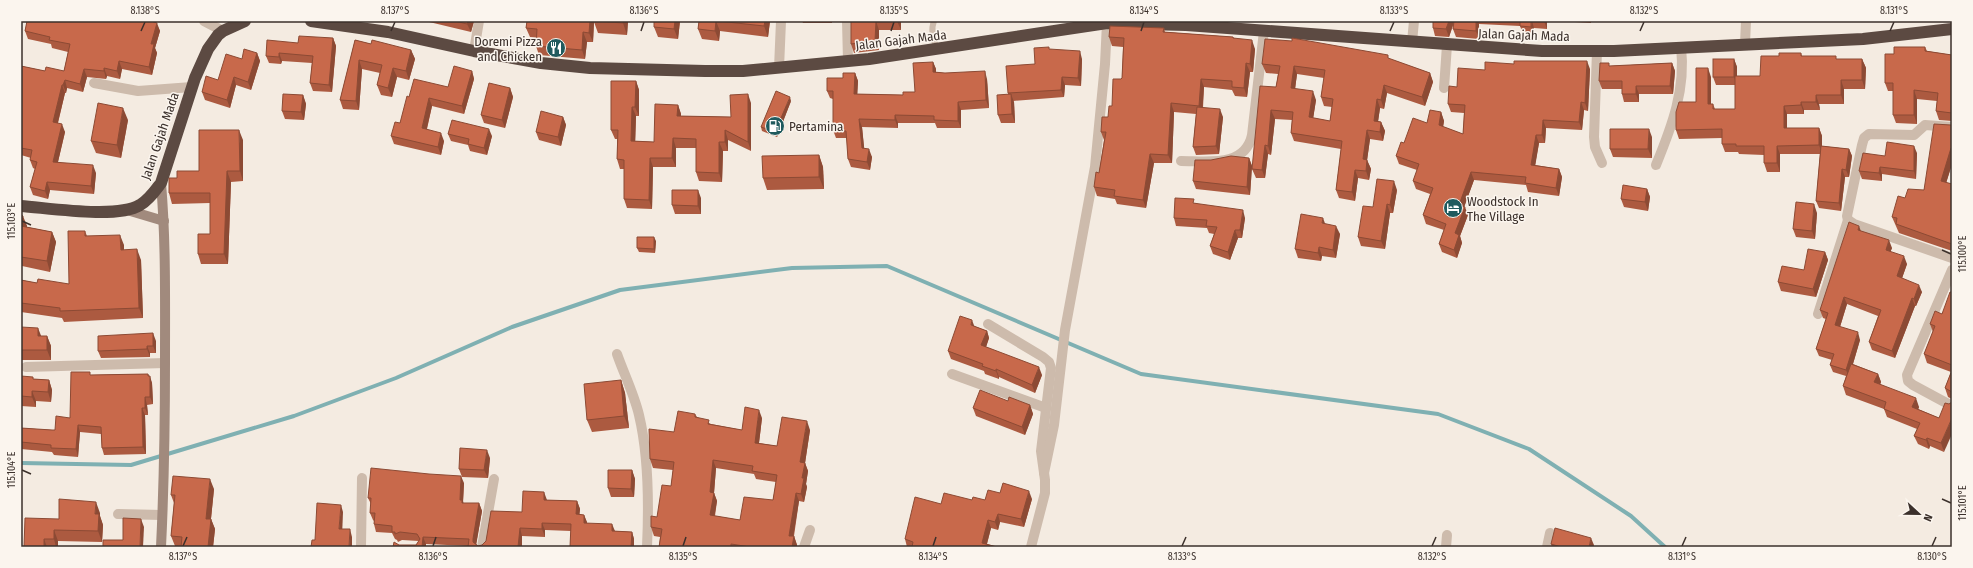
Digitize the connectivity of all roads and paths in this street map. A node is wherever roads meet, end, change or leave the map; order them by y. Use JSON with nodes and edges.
{"nodes":[{"id":1,"x":204,"y":21,"type":"edge"},
{"id":2,"x":245,"y":21,"type":"edge"},
{"id":3,"x":311,"y":21,"type":"edge"},
{"id":4,"x":480,"y":21,"type":"edge"},
{"id":5,"x":781,"y":21,"type":"edge"},
{"id":6,"x":847,"y":21,"type":"edge"},
{"id":7,"x":934,"y":21,"type":"edge"},
{"id":8,"x":1414,"y":21,"type":"edge"},
{"id":9,"x":1746,"y":21,"type":"edge"},
{"id":10,"x":1088,"y":23,"type":"edge"},
{"id":11,"x":1107,"y":23,"type":"junction"},
{"id":12,"x":1220,"y":24,"type":"edge"},
{"id":13,"x":1952,"y":29,"type":"edge"},
{"id":14,"x":223,"y":31,"type":"junction"},
{"id":15,"x":1264,"y":31,"type":"junction"},
{"id":16,"x":1412,"y":42,"type":"junction"},
{"id":17,"x":1745,"y":44,"type":"junction"},
{"id":18,"x":1447,"y":45,"type":"junction"},
{"id":19,"x":1681,"y":47,"type":"junction"},
{"id":20,"x":937,"y":50,"type":"junction"},
{"id":21,"x":474,"y":51,"type":"junction"},
{"id":22,"x":1596,"y":51,"type":"junction"},
{"id":23,"x":848,"y":61,"type":"junction"},
{"id":24,"x":779,"y":68,"type":"junction"},
{"id":25,"x":94,"y":83,"type":"dead end"},
{"id":26,"x":192,"y":87,"type":"junction"},
{"id":27,"x":1444,"y":88,"type":"dead end"},
{"id":28,"x":1952,"y":127,"type":"edge"},
{"id":29,"x":1182,"y":161,"type":"dead end"},
{"id":30,"x":1602,"y":163,"type":"dead end"},
{"id":31,"x":1656,"y":164,"type":"dead end"},
{"id":32,"x":161,"y":183,"type":"junction"},
{"id":33,"x":21,"y":206,"type":"edge"},
{"id":34,"x":126,"y":210,"type":"junction"},
{"id":35,"x":1848,"y":220,"type":"junction"},
{"id":36,"x":164,"y":221,"type":"junction"},
{"id":37,"x":1952,"y":258,"type":"edge"},
{"id":38,"x":1952,"y":270,"type":"edge"},
{"id":39,"x":1818,"y":314,"type":"dead end"},
{"id":40,"x":988,"y":324,"type":"dead end"},
{"id":41,"x":617,"y":354,"type":"dead end"},
{"id":42,"x":165,"y":363,"type":"junction"},
{"id":43,"x":26,"y":367,"type":"dead end"},
{"id":44,"x":952,"y":374,"type":"dead end"},
{"id":45,"x":1952,"y":406,"type":"edge"},
{"id":46,"x":1046,"y":408,"type":"junction"},
{"id":47,"x":1044,"y":473,"type":"junction"},
{"id":48,"x":362,"y":478,"type":"dead end"},
{"id":49,"x":494,"y":479,"type":"dead end"},
{"id":50,"x":118,"y":514,"type":"dead end"},
{"id":51,"x":162,"y":514,"type":"junction"},
{"id":52,"x":810,"y":530,"type":"dead end"},
{"id":53,"x":1550,"y":533,"type":"dead end"},
{"id":54,"x":1447,"y":535,"type":"dead end"},
{"id":55,"x":160,"y":547,"type":"edge"},
{"id":56,"x":361,"y":547,"type":"edge"},
{"id":57,"x":482,"y":547,"type":"edge"},
{"id":58,"x":647,"y":547,"type":"edge"},
{"id":59,"x":804,"y":547,"type":"edge"},
{"id":60,"x":1031,"y":547,"type":"edge"},
{"id":61,"x":1446,"y":547,"type":"edge"},
{"id":62,"x":1547,"y":547,"type":"edge"}],
"edges":[{"from":1,"to":14,"type":"street"},
{"from":2,"to":14,"type":"highway","name":"Jalan Gajah Mada"},
{"from":3,"to":21,"type":"highway","name":"Jalan Gajah Mada"},
{"from":4,"to":21,"type":"street"},
{"from":5,"to":24,"type":"street"},
{"from":6,"to":23,"type":"street"},
{"from":7,"to":20,"type":"lane"},
{"from":8,"to":16,"type":"street"},
{"from":9,"to":17,"type":"street"},
{"from":10,"to":11,"type":"highway","name":"Jalan Gajah Mada"},
{"from":10,"to":20,"type":"highway","name":"Jalan Gajah Mada"},
{"from":11,"to":12,"type":"highway","name":"Jalan Gajah Mada"},
{"from":11,"to":47,"type":"street"},
{"from":12,"to":15,"type":"highway","name":"Jalan Gajah Mada"},
{"from":13,"to":17,"type":"highway","name":"Jalan Gajah Mada"},
{"from":14,"to":26,"type":"highway","name":"Jalan Gajah Mada"},
{"from":15,"to":16,"type":"highway","name":"Jalan Gajah Mada"},
{"from":15,"to":29,"type":"street"},
{"from":16,"to":18,"type":"highway","name":"Jalan Gajah Mada"},
{"from":17,"to":19,"type":"highway","name":"Jalan Gajah Mada"},
{"from":18,"to":22,"type":"highway","name":"Jalan Gajah Mada"},
{"from":18,"to":27,"type":"street"},
{"from":19,"to":22,"type":"highway","name":"Jalan Gajah Mada"},
{"from":19,"to":31,"type":"street"},
{"from":20,"to":23,"type":"highway","name":"Jalan Gajah Mada"},
{"from":21,"to":24,"type":"highway","name":"Jalan Gajah Mada"},
{"from":22,"to":30,"type":"street"},
{"from":23,"to":24,"type":"highway","name":"Jalan Gajah Mada"},
{"from":25,"to":26,"type":"street"},
{"from":26,"to":32,"type":"highway","name":"Jalan Gajah Mada"},
{"from":28,"to":35,"type":"street"},
{"from":32,"to":34,"type":"highway","name":"Jalan Gajah Mada"},
{"from":32,"to":36,"type":"street"},
{"from":33,"to":34,"type":"highway","name":"Jalan Gajah Mada"},
{"from":34,"to":36,"type":"street"},
{"from":35,"to":37,"type":"street"},
{"from":35,"to":39,"type":"street"},
{"from":36,"to":42,"type":"street"},
{"from":38,"to":45,"type":"street"},
{"from":40,"to":46,"type":"street"},
{"from":41,"to":58,"type":"street"},
{"from":42,"to":43,"type":"street"},
{"from":42,"to":51,"type":"street"},
{"from":44,"to":46,"type":"street"},
{"from":46,"to":47,"type":"street"},
{"from":47,"to":60,"type":"street"},
{"from":48,"to":56,"type":"street"},
{"from":49,"to":57,"type":"street"},
{"from":50,"to":51,"type":"street"},
{"from":51,"to":55,"type":"street"},
{"from":52,"to":59,"type":"street"},
{"from":53,"to":62,"type":"street"},
{"from":54,"to":61,"type":"street"}]}
